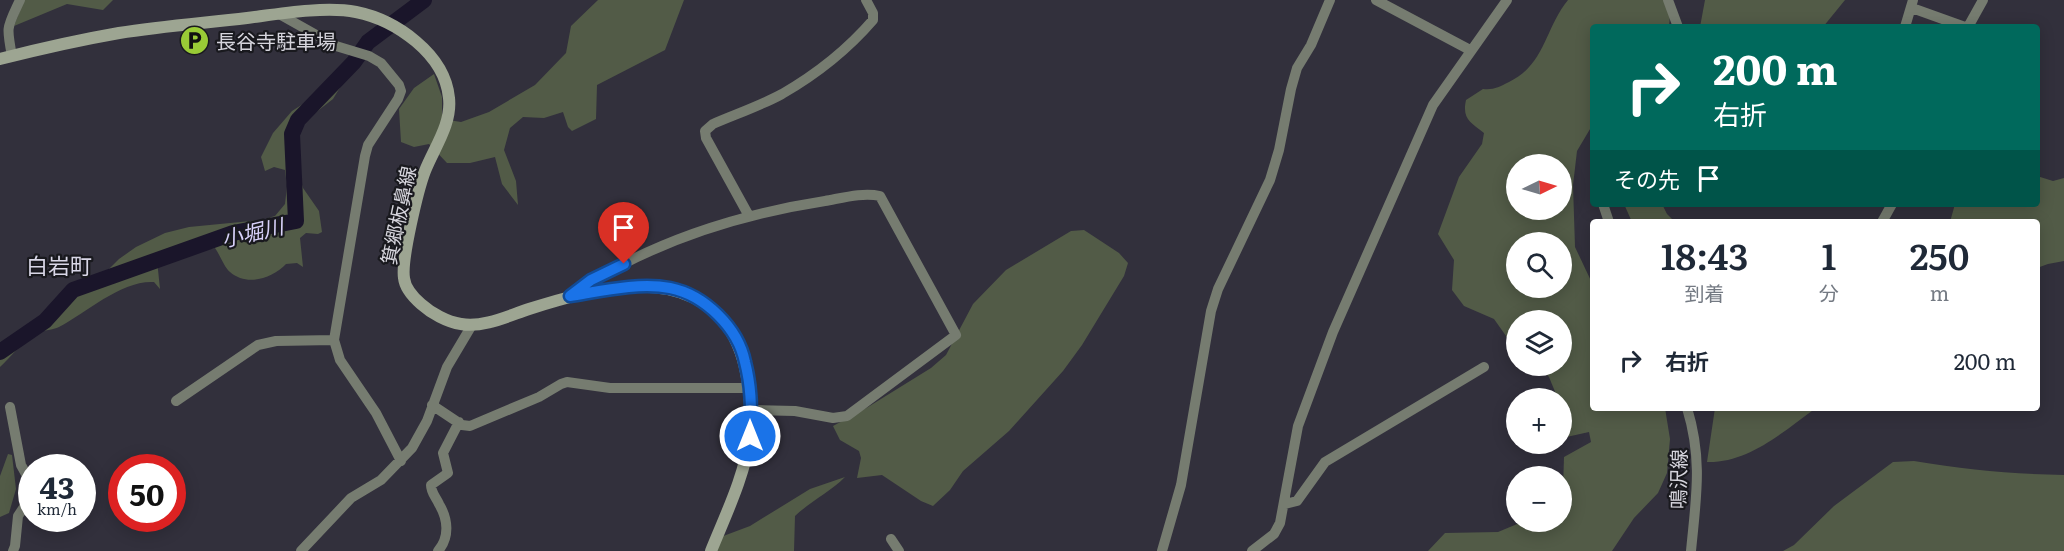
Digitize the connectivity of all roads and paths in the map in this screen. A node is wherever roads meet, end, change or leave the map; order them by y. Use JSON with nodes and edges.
{"nodes":[{"id":1,"x":20,"y":0,"type":"edge"},
{"id":2,"x":866,"y":0,"type":"edge"},
{"id":3,"x":1330,"y":0,"type":"edge"},
{"id":4,"x":1376,"y":0,"type":"edge"},
{"id":5,"x":1507,"y":0,"type":"edge"},
{"id":6,"x":1668,"y":0,"type":"edge"},
{"id":7,"x":1983,"y":0,"type":"edge"},
{"id":8,"x":1912,"y":4,"type":"edge"},
{"id":9,"x":279,"y":14,"type":"junction"},
{"id":10,"x":1676,"y":24,"type":"edge"},
{"id":11,"x":1906,"y":24,"type":"edge"},
{"id":12,"x":1959,"y":24,"type":"edge"},
{"id":13,"x":1968,"y":24,"type":"edge"},
{"id":14,"x":1470,"y":50,"type":"junction"},
{"id":15,"x":6,"y":58,"type":"edge"},
{"id":16,"x":749,"y":216,"type":"junction"},
{"id":17,"x":570,"y":296,"type":"junction"},
{"id":18,"x":472,"y":325,"type":"junction"},
{"id":19,"x":334,"y":340,"type":"junction"},
{"id":20,"x":1484,"y":367,"type":"dead end"},
{"id":21,"x":748,"y":388,"type":"junction"},
{"id":22,"x":176,"y":400,"type":"dead end"},
{"id":23,"x":432,"y":405,"type":"junction"},
{"id":24,"x":10,"y":407,"type":"dead end"},
{"id":25,"x":751,"y":410,"type":"junction"},
{"id":26,"x":1689,"y":411,"type":"edge"},
{"id":27,"x":459,"y":422,"type":"junction"},
{"id":28,"x":19,"y":454,"type":"edge"},
{"id":29,"x":401,"y":461,"type":"junction"},
{"id":30,"x":1285,"y":504,"type":"junction"},
{"id":31,"x":18,"y":516,"type":"edge"},
{"id":32,"x":891,"y":539,"type":"dead end"},
{"id":33,"x":13,"y":551,"type":"edge"},
{"id":34,"x":301,"y":551,"type":"edge"},
{"id":35,"x":438,"y":551,"type":"edge"},
{"id":36,"x":711,"y":551,"type":"edge"},
{"id":37,"x":899,"y":551,"type":"edge"},
{"id":38,"x":1162,"y":551,"type":"edge"},
{"id":39,"x":1252,"y":551,"type":"edge"},
{"id":40,"x":1691,"y":551,"type":"edge"}],
"edges":[{"from":1,"to":15,"type":"street"},
{"from":2,"to":16,"type":"street"},
{"from":3,"to":38,"type":"street"},
{"from":4,"to":14,"type":"street"},
{"from":5,"to":14,"type":"street"},
{"from":6,"to":10,"type":"street"},
{"from":7,"to":13,"type":"street"},
{"from":8,"to":11,"type":"street"},
{"from":8,"to":12,"type":"street"},
{"from":9,"to":15,"type":"main road","name":"箕郷板鼻線"},
{"from":9,"to":18,"type":"main road","name":"箕郷板鼻線"},
{"from":9,"to":19,"type":"street"},
{"from":14,"to":30,"type":"street"},
{"from":16,"to":17,"type":"street"},
{"from":16,"to":25,"type":"street"},
{"from":17,"to":18,"type":"main road","name":"箕郷板鼻線"},
{"from":17,"to":21,"type":"main road","name":"箕郷板鼻線"},
{"from":18,"to":23,"type":"street"},
{"from":19,"to":22,"type":"street"},
{"from":19,"to":29,"type":"street"},
{"from":20,"to":30,"type":"street"},
{"from":21,"to":25,"type":"main road","name":"箕郷板鼻線"},
{"from":21,"to":27,"type":"street"},
{"from":23,"to":27,"type":"street"},
{"from":23,"to":29,"type":"street"},
{"from":24,"to":28,"type":"street"},
{"from":25,"to":36,"type":"main road","name":"箕郷板鼻線"},
{"from":26,"to":40,"type":"street","name":"鳴沢線"},
{"from":27,"to":35,"type":"street"},
{"from":29,"to":34,"type":"street"},
{"from":30,"to":39,"type":"street"},
{"from":31,"to":33,"type":"street"},
{"from":32,"to":37,"type":"street"}]}
